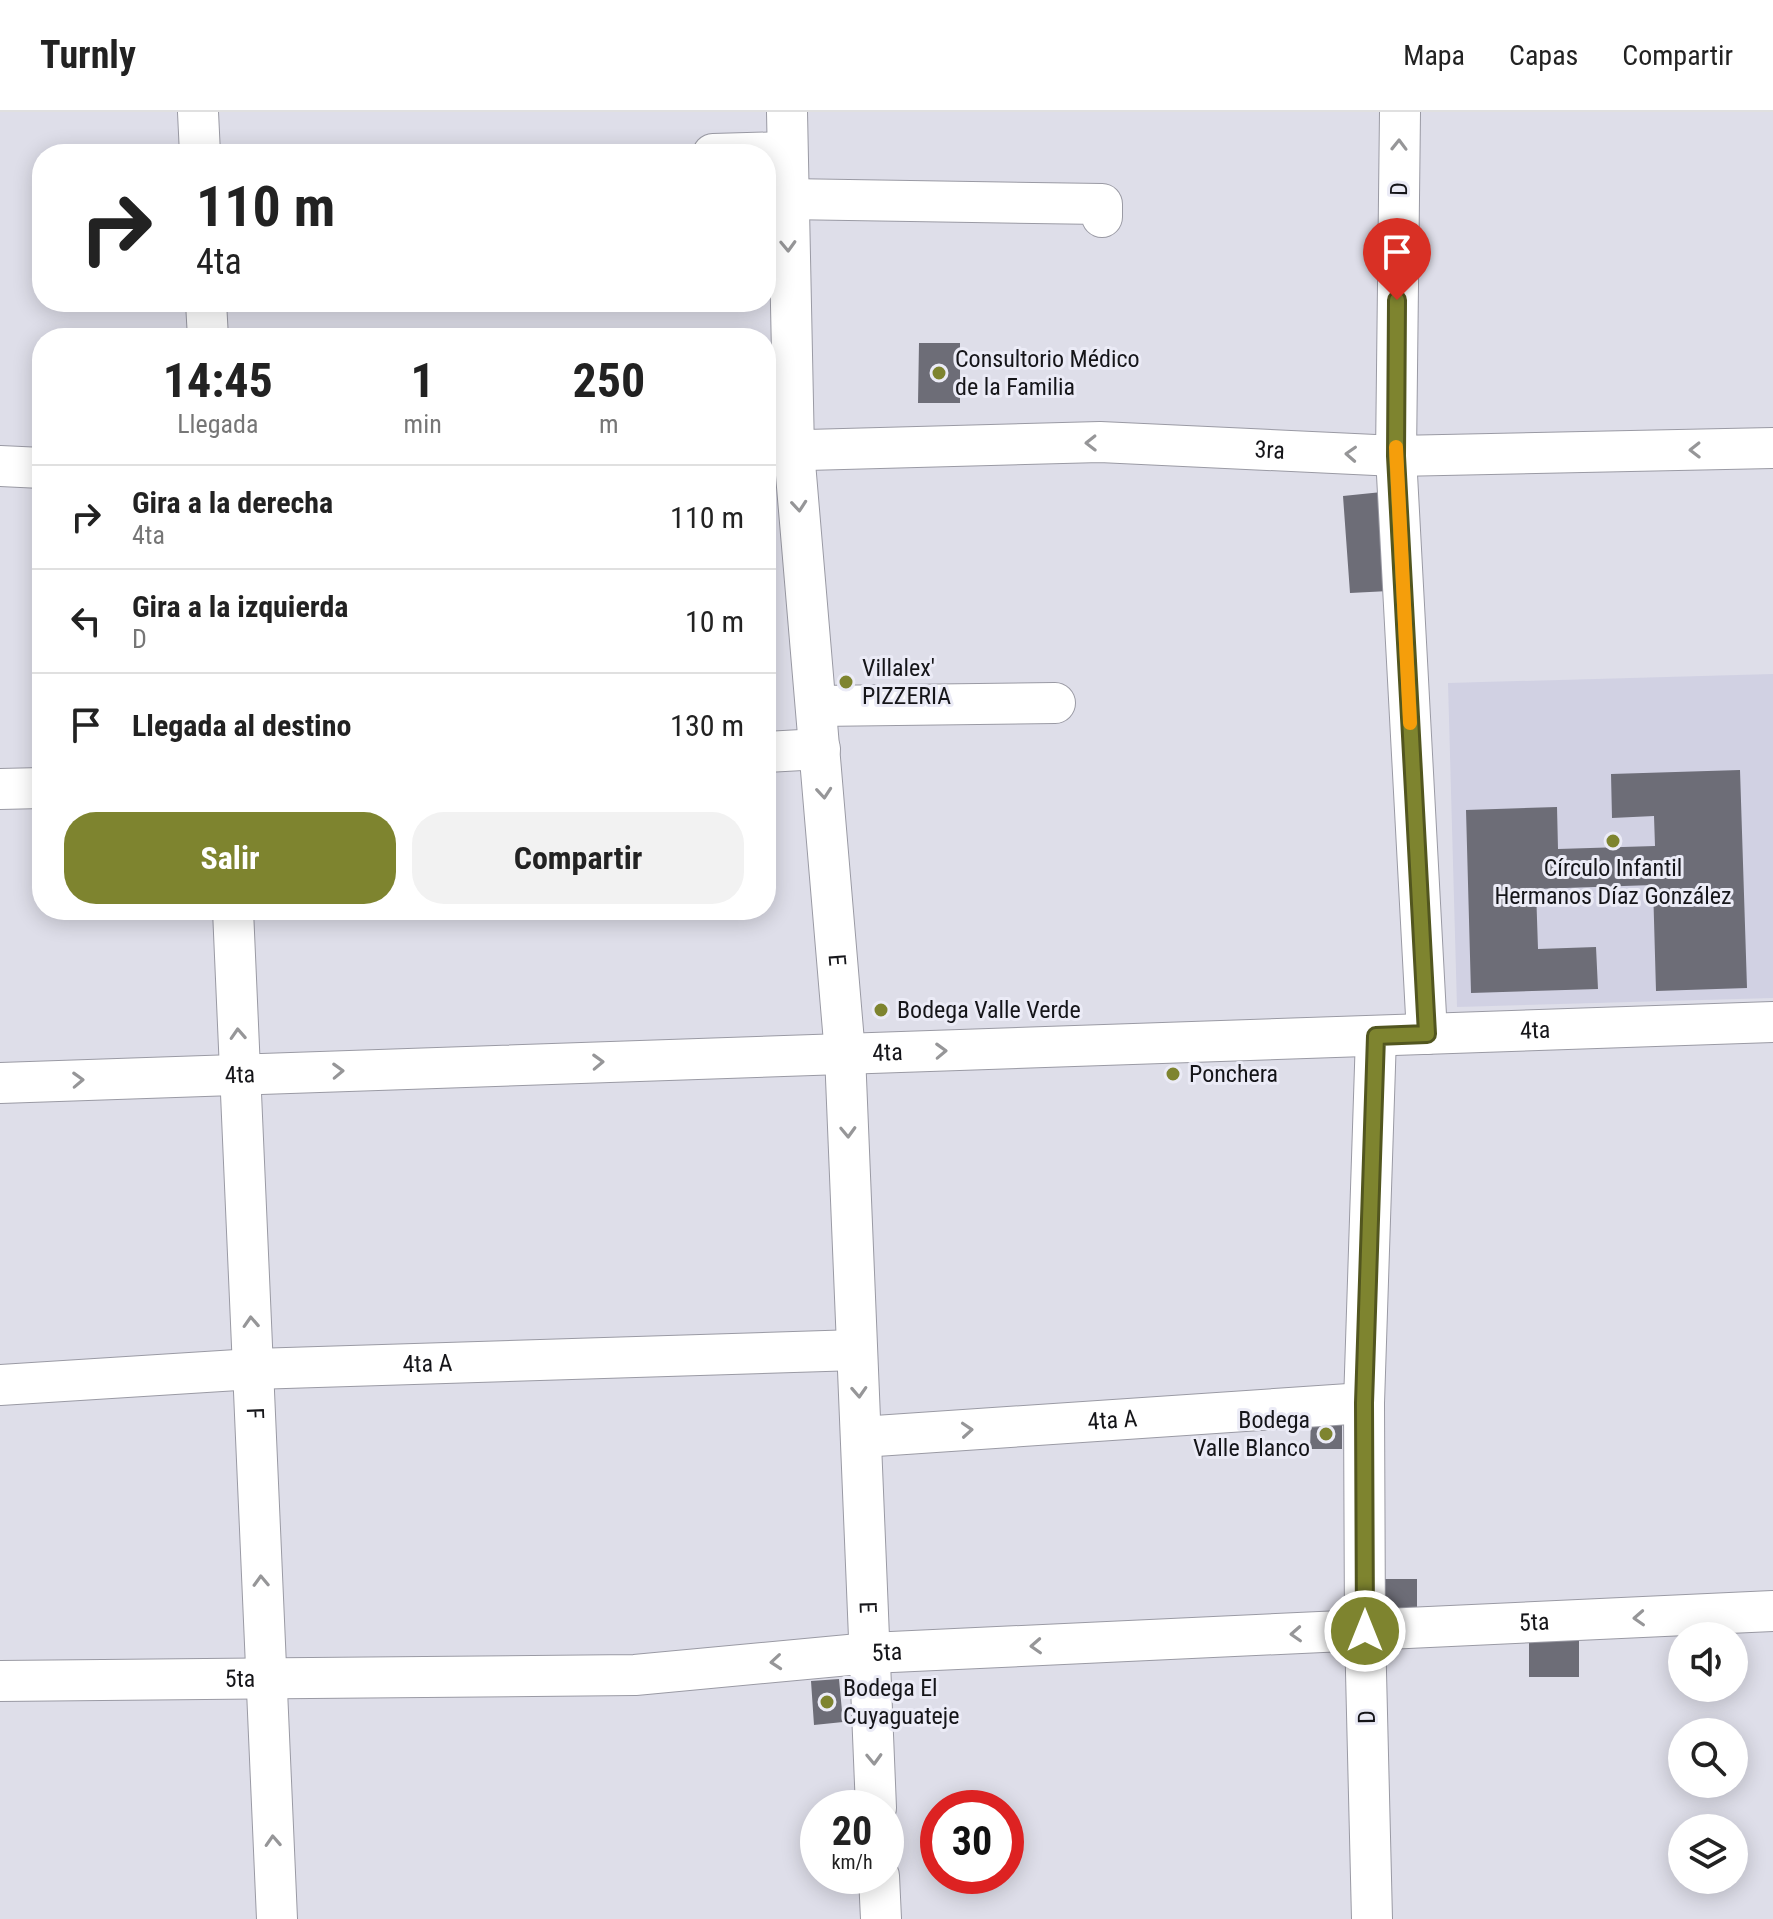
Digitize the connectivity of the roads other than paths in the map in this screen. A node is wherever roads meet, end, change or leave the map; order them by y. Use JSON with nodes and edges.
{"nodes":[{"id":1,"x":198,"y":112,"type":"edge"},
{"id":2,"x":787,"y":112,"type":"edge"},
{"id":3,"x":1400,"y":112,"type":"edge"},
{"id":4,"x":200,"y":144,"type":"edge"},
{"id":5,"x":776,"y":152,"type":"edge"},
{"id":6,"x":786,"y":152,"type":"junction"},
{"id":7,"x":787,"y":199,"type":"junction"},
{"id":8,"x":1102,"y":217,"type":"dead end"},
{"id":9,"x":1773,"y":448,"type":"edge"},
{"id":10,"x":780,"y":451,"type":"edge"},
{"id":11,"x":1396,"y":456,"type":"junction"},
{"id":12,"x":0,"y":466,"type":"edge"},
{"id":13,"x":32,"y":468,"type":"edge"},
{"id":14,"x":1055,"y":703,"type":"dead end"},
{"id":15,"x":817,"y":706,"type":"junction"},
{"id":16,"x":820,"y":749,"type":"junction"},
{"id":17,"x":776,"y":751,"type":"edge"},
{"id":18,"x":32,"y":788,"type":"edge"},
{"id":19,"x":0,"y":789,"type":"edge"},
{"id":20,"x":233,"y":920,"type":"edge"},
{"id":21,"x":1773,"y":1022,"type":"edge"},
{"id":22,"x":1427,"y":1034,"type":"junction"},
{"id":23,"x":1376,"y":1036,"type":"junction"},
{"id":24,"x":845,"y":1054,"type":"junction"},
{"id":25,"x":240,"y":1075,"type":"junction"},
{"id":26,"x":0,"y":1083,"type":"edge"},
{"id":27,"x":857,"y":1350,"type":"junction"},
{"id":28,"x":253,"y":1369,"type":"junction"},
{"id":29,"x":0,"y":1385,"type":"edge"},
{"id":30,"x":1364,"y":1403,"type":"junction"},
{"id":31,"x":861,"y":1437,"type":"junction"},
{"id":32,"x":1773,"y":1611,"type":"edge"},
{"id":33,"x":1365,"y":1631,"type":"junction"},
{"id":34,"x":870,"y":1653,"type":"junction"},
{"id":35,"x":265,"y":1680,"type":"junction"},
{"id":36,"x":0,"y":1681,"type":"edge"},
{"id":37,"x":875,"y":1790,"type":"edge"},
{"id":38,"x":880,"y":1894,"type":"edge"},
{"id":39,"x":277,"y":1919,"type":"edge"},
{"id":40,"x":881,"y":1919,"type":"edge"},
{"id":41,"x":1372,"y":1919,"type":"edge"}],
"edges":[{"from":1,"to":4,"type":"street"},
{"from":2,"to":6,"type":"street","name":"E"},
{"from":11,"to":3,"type":"street","name":"D","one_way":true},
{"from":5,"to":6,"type":"street"},
{"from":6,"to":7,"type":"street","name":"E"},
{"from":7,"to":8,"type":"street"},
{"from":7,"to":10,"type":"street","name":"E","one_way":true},
{"from":9,"to":11,"type":"street","name":"3ra","one_way":true},
{"from":11,"to":10,"type":"street","name":"3ra","one_way":true},
{"from":10,"to":15,"type":"street","name":"E","one_way":true},
{"from":11,"to":22,"type":"street","name":"D"},
{"from":12,"to":13,"type":"street"},
{"from":14,"to":15,"type":"street"},
{"from":15,"to":16,"type":"street","name":"E"},
{"from":16,"to":17,"type":"street"},
{"from":16,"to":24,"type":"street","name":"E","one_way":true},
{"from":18,"to":19,"type":"street"},
{"from":25,"to":20,"type":"street","name":"F","one_way":true},
{"from":21,"to":22,"type":"street","name":"4ta"},
{"from":22,"to":23,"type":"street","name":"4ta"},
{"from":24,"to":23,"type":"street","name":"4ta","one_way":true},
{"from":23,"to":30,"type":"street","name":"D"},
{"from":25,"to":24,"type":"street","name":"4ta","one_way":true},
{"from":24,"to":27,"type":"street","name":"E","one_way":true},
{"from":26,"to":25,"type":"street","name":"4ta","one_way":true},
{"from":28,"to":25,"type":"street","name":"F","one_way":true},
{"from":27,"to":28,"type":"street","name":"4ta A"},
{"from":27,"to":31,"type":"street","name":"E","one_way":true},
{"from":28,"to":29,"type":"street","name":"4ta A"},
{"from":35,"to":28,"type":"street","name":"F","one_way":true},
{"from":31,"to":30,"type":"street","name":"4ta A","one_way":true},
{"from":30,"to":33,"type":"street","name":"D"},
{"from":31,"to":34,"type":"street","name":"E"},
{"from":32,"to":33,"type":"street","name":"5ta","one_way":true},
{"from":33,"to":34,"type":"street","name":"5ta","one_way":true},
{"from":33,"to":41,"type":"street","name":"D"},
{"from":34,"to":35,"type":"street","name":"5ta","one_way":true},
{"from":34,"to":37,"type":"street","name":"E","one_way":true},
{"from":35,"to":36,"type":"street","name":"5ta"},
{"from":39,"to":35,"type":"street","name":"F","one_way":true},
{"from":38,"to":40,"type":"street"}]}
